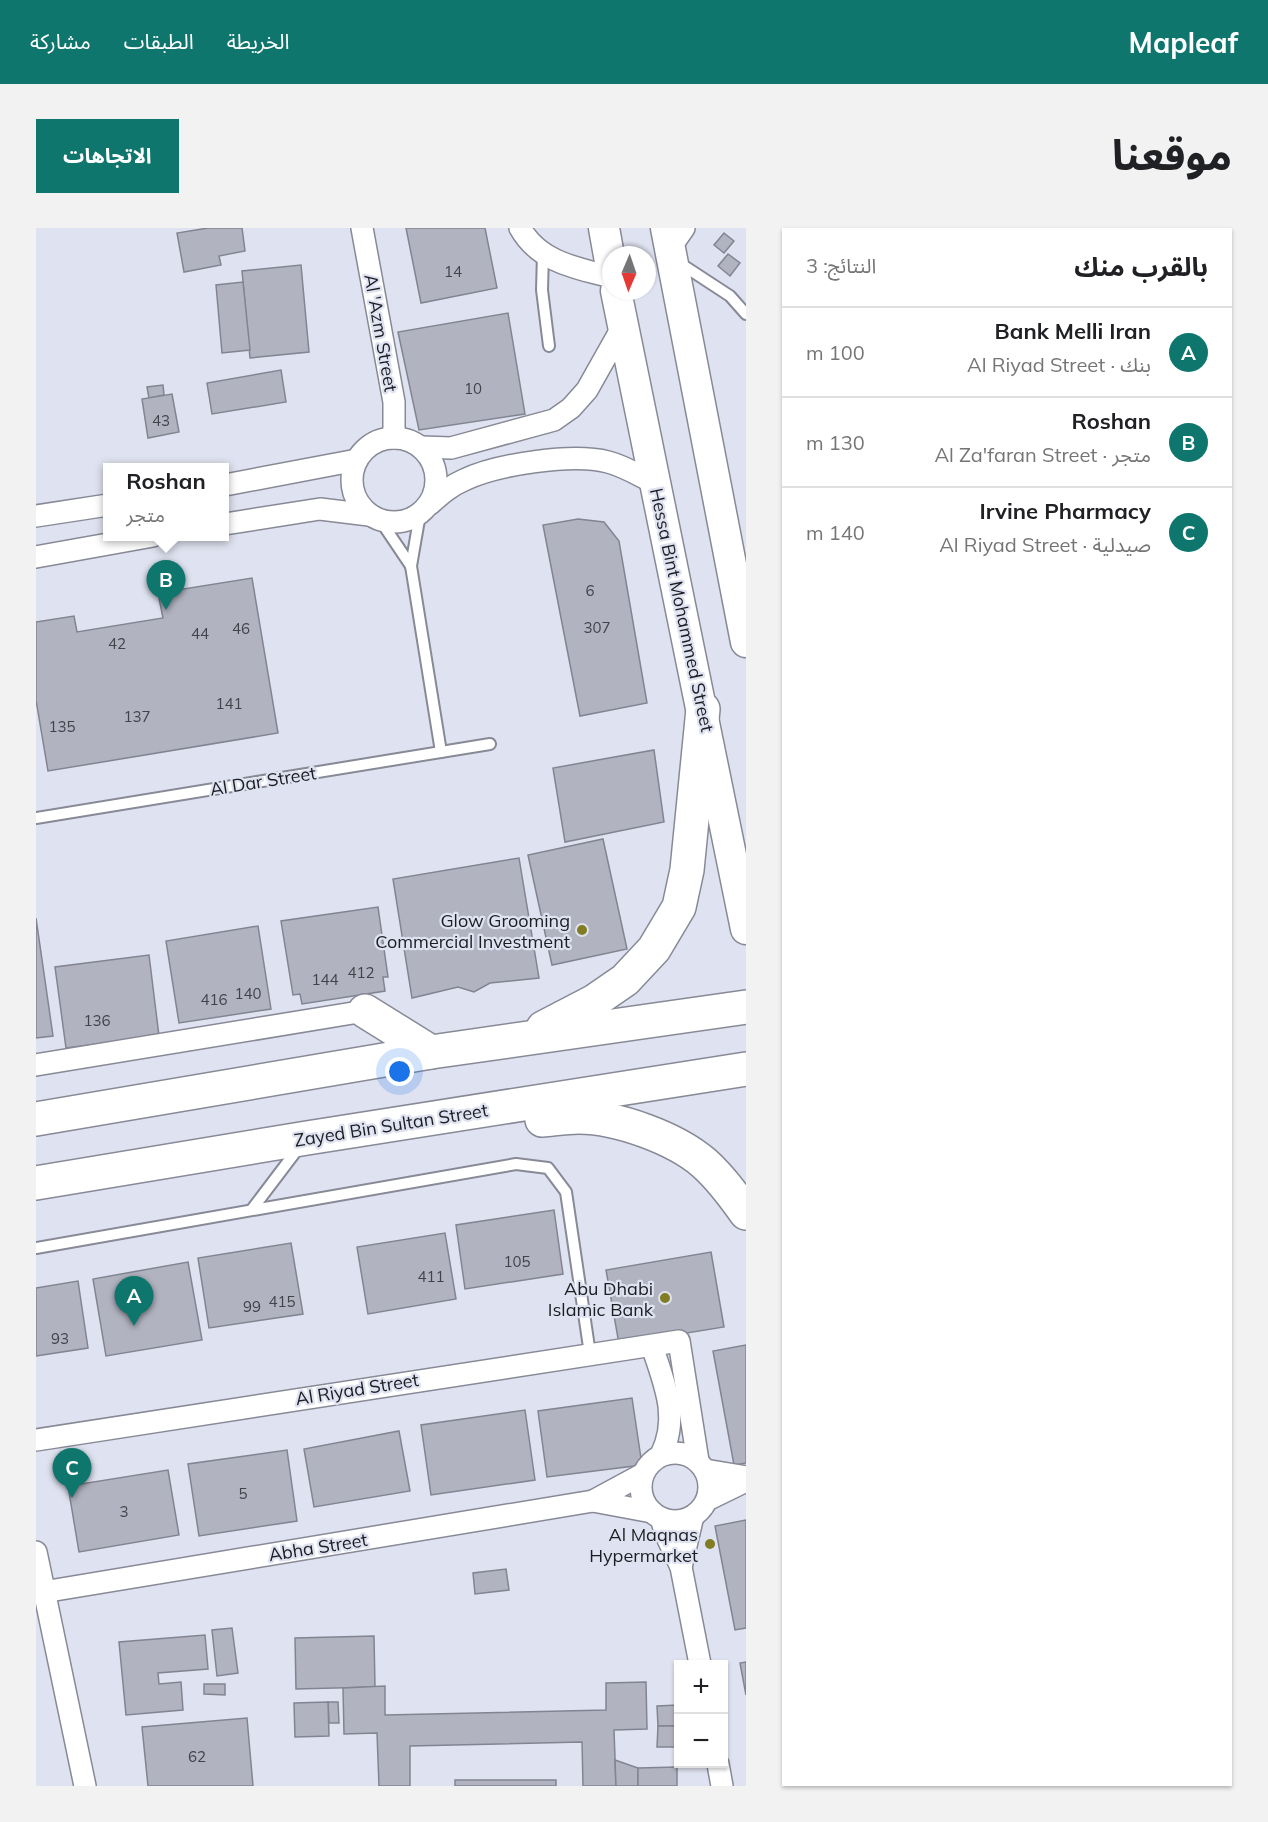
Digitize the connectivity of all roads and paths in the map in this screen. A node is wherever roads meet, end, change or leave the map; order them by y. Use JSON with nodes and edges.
{"nodes":[{"id":1,"x":362,"y":228,"type":"edge"},
{"id":2,"x":520,"y":228,"type":"edge"},
{"id":3,"x":604,"y":228,"type":"edge"},
{"id":4,"x":673,"y":240,"type":"edge"},
{"id":5,"x":607,"y":246,"type":"edge"},
{"id":6,"x":543,"y":254,"type":"junction"},
{"id":7,"x":602,"y":275,"type":"edge"},
{"id":8,"x":618,"y":300,"type":"edge"},
{"id":9,"x":746,"y":314,"type":"edge"},
{"id":10,"x":623,"y":326,"type":"junction"},
{"id":11,"x":549,"y":346,"type":"dead end"},
{"id":12,"x":393,"y":438,"type":"junction"},
{"id":13,"x":421,"y":447,"type":"junction"},
{"id":14,"x":357,"y":460,"type":"junction"},
{"id":15,"x":655,"y":483,"type":"junction"},
{"id":16,"x":229,"y":484,"type":"edge"},
{"id":17,"x":103,"y":506,"type":"edge"},
{"id":18,"x":423,"y":512,"type":"junction"},
{"id":19,"x":36,"y":516,"type":"edge"},
{"id":20,"x":374,"y":517,"type":"junction"},
{"id":21,"x":229,"y":523,"type":"edge"},
{"id":22,"x":128,"y":541,"type":"edge"},
{"id":23,"x":36,"y":556,"type":"edge"},
{"id":24,"x":411,"y":566,"type":"junction"},
{"id":25,"x":741,"y":579,"type":"edge"},
{"id":26,"x":746,"y":642,"type":"edge"},
{"id":27,"x":703,"y":709,"type":"junction"},
{"id":28,"x":490,"y":744,"type":"dead end"},
{"id":29,"x":441,"y":752,"type":"junction"},
{"id":30,"x":36,"y":818,"type":"edge"},
{"id":31,"x":746,"y":929,"type":"edge"},
{"id":32,"x":746,"y":1007,"type":"edge"},
{"id":33,"x":365,"y":1011,"type":"joint"},
{"id":34,"x":520,"y":1040,"type":"junction"},
{"id":35,"x":431,"y":1052,"type":"junction"},
{"id":36,"x":36,"y":1065,"type":"edge"},
{"id":37,"x":746,"y":1069,"type":"edge"},
{"id":38,"x":36,"y":1119,"type":"edge"},
{"id":39,"x":307,"y":1138,"type":"junction"},
{"id":40,"x":36,"y":1183,"type":"edge"},
{"id":41,"x":253,"y":1208,"type":"junction"},
{"id":42,"x":746,"y":1213,"type":"edge"},
{"id":43,"x":36,"y":1248,"type":"edge"},
{"id":44,"x":652,"y":1346,"type":"junction"},
{"id":45,"x":590,"y":1354,"type":"junction"},
{"id":46,"x":36,"y":1440,"type":"edge"},
{"id":47,"x":661,"y":1455,"type":"junction"},
{"id":48,"x":702,"y":1466,"type":"junction"},
{"id":49,"x":643,"y":1474,"type":"junction"},
{"id":50,"x":746,"y":1477,"type":"edge"},
{"id":51,"x":746,"y":1481,"type":"edge"},
{"id":52,"x":707,"y":1500,"type":"junction"},
{"id":53,"x":593,"y":1501,"type":"junction"},
{"id":54,"x":657,"y":1515,"type":"junction"},
{"id":55,"x":693,"y":1516,"type":"junction"},
{"id":56,"x":36,"y":1552,"type":"edge"},
{"id":57,"x":681,"y":1566,"type":"junction"},
{"id":58,"x":43,"y":1592,"type":"junction"},
{"id":59,"x":699,"y":1660,"type":"edge"},
{"id":60,"x":719,"y":1768,"type":"edge"},
{"id":61,"x":84,"y":1786,"type":"edge"},
{"id":62,"x":722,"y":1786,"type":"edge"}],
"edges":[{"from":1,"to":12,"type":"street","name":"Al 'Azm Street"},
{"from":2,"to":6,"type":"street"},
{"from":3,"to":5,"type":"main road"},
{"from":4,"to":9,"type":"lane"},
{"from":4,"to":25,"type":"main road"},
{"from":6,"to":7,"type":"street"},
{"from":6,"to":11,"type":"lane"},
{"from":8,"to":10,"type":"main road","name":"Hessa Bint Mohammed Street"},
{"from":10,"to":13,"type":"street"},
{"from":10,"to":15,"type":"main road","name":"Hessa Bint Mohammed Street"},
{"from":12,"to":13,"type":"street"},
{"from":12,"to":14,"type":"street"},
{"from":13,"to":18,"type":"street"},
{"from":14,"to":16,"type":"street"},
{"from":14,"to":20,"type":"street"},
{"from":15,"to":18,"type":"street"},
{"from":15,"to":27,"type":"main road","name":"Hessa Bint Mohammed Street"},
{"from":17,"to":19,"type":"street"},
{"from":18,"to":20,"type":"street"},
{"from":18,"to":24,"type":"lane"},
{"from":20,"to":21,"type":"street"},
{"from":20,"to":24,"type":"lane"},
{"from":22,"to":23,"type":"street"},
{"from":24,"to":29,"type":"lane"},
{"from":25,"to":26,"type":"main road"},
{"from":27,"to":31,"type":"main road","name":"Hessa Bint Mohammed Street"},
{"from":27,"to":34,"type":"highway"},
{"from":28,"to":29,"type":"lane","name":"Al Dar Street"},
{"from":29,"to":30,"type":"lane","name":"Al Dar Street"},
{"from":32,"to":34,"type":"highway"},
{"from":33,"to":35,"type":"highway"},
{"from":33,"to":36,"type":"street"},
{"from":34,"to":35,"type":"highway"},
{"from":35,"to":38,"type":"highway"},
{"from":37,"to":39,"type":"highway","name":"Zayed Bin Sultan Street"},
{"from":39,"to":40,"type":"highway","name":"Zayed Bin Sultan Street"},
{"from":39,"to":41,"type":"lane"},
{"from":39,"to":42,"type":"highway"},
{"from":41,"to":43,"type":"lane"},
{"from":41,"to":45,"type":"lane"},
{"from":44,"to":45,"type":"street","name":"Al Riyad Street"},
{"from":44,"to":47,"type":"street"},
{"from":44,"to":48,"type":"street","name":"Al Riyad Street"},
{"from":45,"to":46,"type":"street","name":"Al Riyad Street"},
{"from":47,"to":48,"type":"street"},
{"from":47,"to":49,"type":"street"},
{"from":48,"to":50,"type":"street"},
{"from":48,"to":52,"type":"street"},
{"from":49,"to":53,"type":"street","name":"Abha Street"},
{"from":49,"to":54,"type":"street"},
{"from":51,"to":52,"type":"street"},
{"from":52,"to":55,"type":"street"},
{"from":53,"to":54,"type":"street","name":"Abha Street"},
{"from":53,"to":58,"type":"street","name":"Abha Street"},
{"from":54,"to":55,"type":"street"},
{"from":54,"to":57,"type":"street"},
{"from":55,"to":57,"type":"street"},
{"from":56,"to":58,"type":"street"},
{"from":57,"to":59,"type":"street"},
{"from":58,"to":61,"type":"street"},
{"from":60,"to":62,"type":"street"}]}
